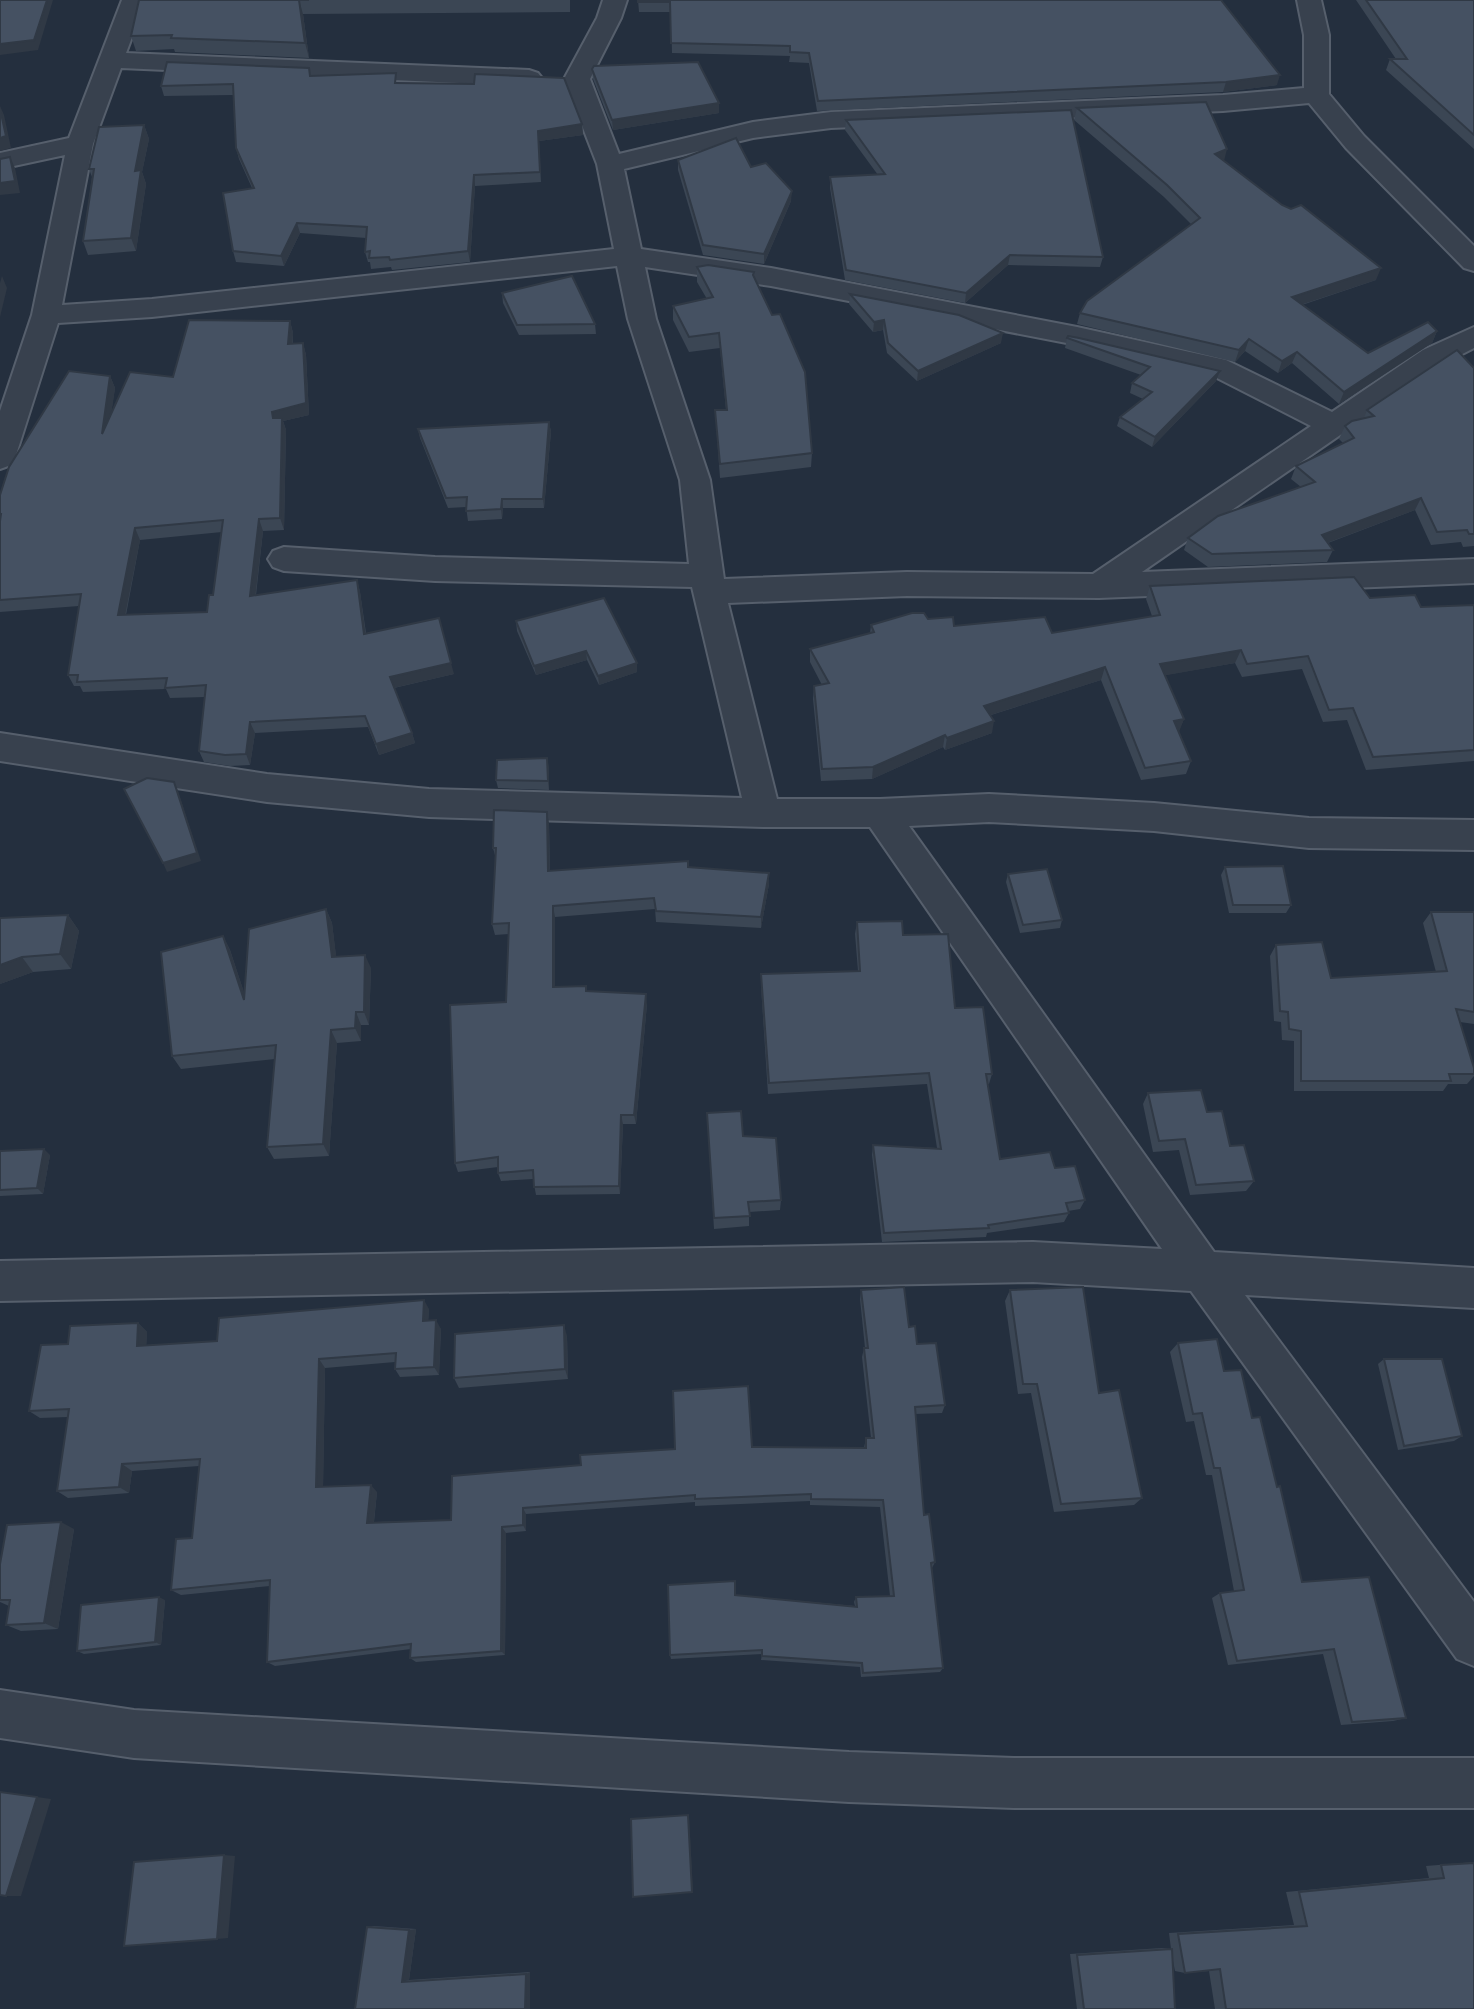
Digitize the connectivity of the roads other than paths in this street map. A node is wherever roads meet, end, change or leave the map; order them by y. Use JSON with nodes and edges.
{"nodes":[{"id":1,"x":134,"y":0,"type":"edge"},
{"id":2,"x":615,"y":0,"type":"edge"},
{"id":3,"x":1309,"y":0,"type":"edge"},
{"id":4,"x":112,"y":60,"type":"junction"},
{"id":5,"x":577,"y":79,"type":"junction"},
{"id":6,"x":1316,"y":95,"type":"junction"},
{"id":7,"x":80,"y":144,"type":"junction"},
{"id":8,"x":0,"y":161,"type":"edge"},
{"id":9,"x":610,"y":164,"type":"junction"},
{"id":10,"x":627,"y":256,"type":"junction"},
{"id":11,"x":1474,"y":262,"type":"edge"},
{"id":12,"x":46,"y":315,"type":"junction"},
{"id":13,"x":1474,"y":336,"type":"edge"},
{"id":14,"x":1334,"y":425,"type":"junction"},
{"id":15,"x":0,"y":458,"type":"edge"},
{"id":16,"x":284,"y":559,"type":"dead end"},
{"id":17,"x":1474,"y":571,"type":"edge"},
{"id":18,"x":708,"y":584,"type":"junction"},
{"id":19,"x":1099,"y":586,"type":"junction"},
{"id":20,"x":0,"y":747,"type":"edge"},
{"id":21,"x":763,"y":813,"type":"junction"},
{"id":22,"x":880,"y":813,"type":"junction"},
{"id":23,"x":1474,"y":835,"type":"edge"},
{"id":24,"x":1204,"y":1273,"type":"junction"},
{"id":25,"x":0,"y":1281,"type":"edge"},
{"id":26,"x":1474,"y":1288,"type":"edge"},
{"id":27,"x":1474,"y":1642,"type":"edge"},
{"id":28,"x":0,"y":1714,"type":"edge"},
{"id":29,"x":1474,"y":1783,"type":"edge"}],
"edges":[{"from":1,"to":4,"type":"street"},
{"from":2,"to":5,"type":"street"},
{"from":3,"to":6,"type":"street"},
{"from":4,"to":5,"type":"street"},
{"from":4,"to":7,"type":"street"},
{"from":5,"to":9,"type":"street"},
{"from":6,"to":9,"type":"street"},
{"from":6,"to":11,"type":"street"},
{"from":7,"to":8,"type":"street"},
{"from":7,"to":12,"type":"street"},
{"from":9,"to":10,"type":"street"},
{"from":10,"to":12,"type":"street"},
{"from":10,"to":14,"type":"street"},
{"from":10,"to":18,"type":"street"},
{"from":12,"to":15,"type":"street"},
{"from":13,"to":14,"type":"street"},
{"from":14,"to":19,"type":"street"},
{"from":16,"to":18,"type":"street"},
{"from":17,"to":19,"type":"street"},
{"from":18,"to":19,"type":"street"},
{"from":18,"to":21,"type":"street"},
{"from":20,"to":21,"type":"street"},
{"from":21,"to":22,"type":"street"},
{"from":22,"to":23,"type":"street"},
{"from":22,"to":24,"type":"street"},
{"from":24,"to":25,"type":"street"},
{"from":24,"to":26,"type":"street"},
{"from":24,"to":27,"type":"street"},
{"from":28,"to":29,"type":"street"}]}
